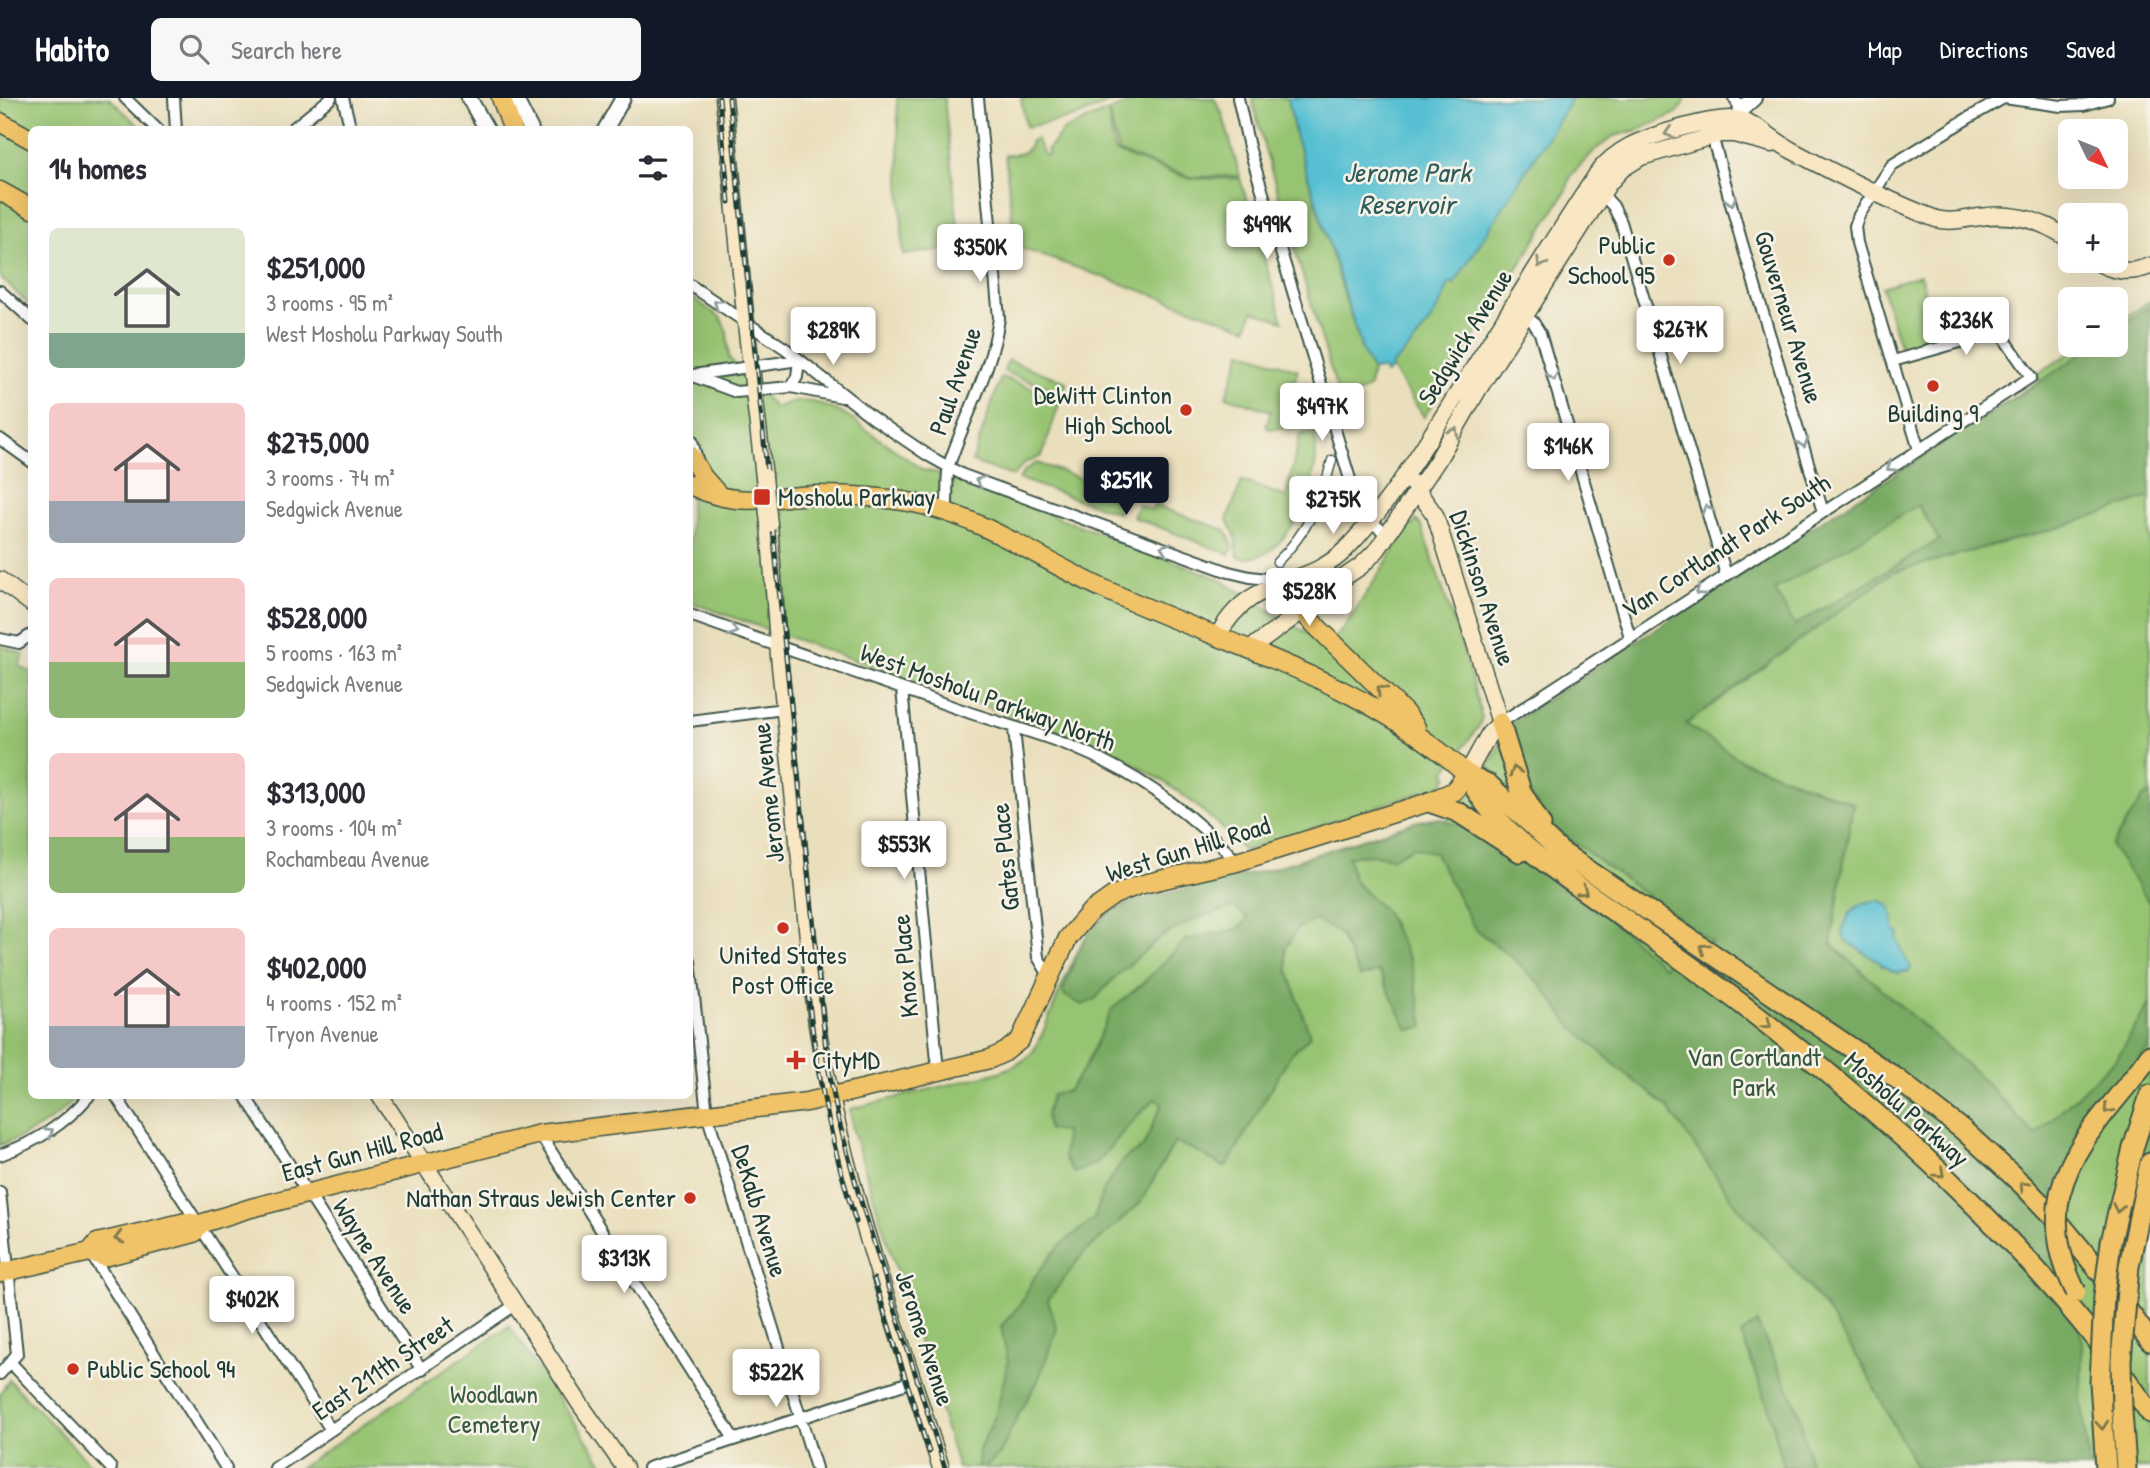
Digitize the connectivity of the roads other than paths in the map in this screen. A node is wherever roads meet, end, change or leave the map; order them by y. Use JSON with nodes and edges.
{"nodes":[{"id":1,"x":125,"y":98,"type":"edge"},
{"id":2,"x":174,"y":98,"type":"edge"},
{"id":3,"x":331,"y":98,"type":"edge"},
{"id":4,"x":343,"y":98,"type":"edge"},
{"id":5,"x":470,"y":98,"type":"edge"},
{"id":6,"x":515,"y":98,"type":"edge"},
{"id":7,"x":623,"y":98,"type":"edge"},
{"id":8,"x":724,"y":98,"type":"edge"},
{"id":9,"x":978,"y":98,"type":"edge"},
{"id":10,"x":1238,"y":98,"type":"edge"},
{"id":11,"x":1754,"y":98,"type":"edge"},
{"id":12,"x":2004,"y":98,"type":"edge"},
{"id":13,"x":2108,"y":98,"type":"edge"},
{"id":14,"x":1735,"y":115,"type":"edge"},
{"id":15,"x":0,"y":122,"type":"edge"},
{"id":16,"x":154,"y":126,"type":"edge"},
{"id":17,"x":176,"y":126,"type":"edge"},
{"id":18,"x":296,"y":126,"type":"edge"},
{"id":19,"x":350,"y":126,"type":"edge"},
{"id":20,"x":484,"y":126,"type":"edge"},
{"id":21,"x":529,"y":126,"type":"edge"},
{"id":22,"x":607,"y":126,"type":"edge"},
{"id":23,"x":1712,"y":136,"type":"junction"},
{"id":24,"x":28,"y":138,"type":"edge"},
{"id":25,"x":1597,"y":189,"type":"junction"},
{"id":26,"x":0,"y":191,"type":"edge"},
{"id":27,"x":1874,"y":191,"type":"junction"},
{"id":28,"x":28,"y":207,"type":"edge"},
{"id":29,"x":2058,"y":233,"type":"edge"},
{"id":30,"x":2150,"y":266,"type":"edge"},
{"id":31,"x":2128,"y":271,"type":"edge"},
{"id":32,"x":693,"y":287,"type":"edge"},
{"id":33,"x":0,"y":291,"type":"edge"},
{"id":34,"x":1519,"y":311,"type":"junction"},
{"id":35,"x":28,"y":316,"type":"edge"},
{"id":36,"x":746,"y":324,"type":"junction"},
{"id":37,"x":799,"y":360,"type":"junction"},
{"id":38,"x":1893,"y":361,"type":"junction"},
{"id":39,"x":751,"y":366,"type":"junction"},
{"id":40,"x":693,"y":375,"type":"edge"},
{"id":41,"x":693,"y":376,"type":"edge"},
{"id":42,"x":791,"y":387,"type":"junction"},
{"id":43,"x":753,"y":391,"type":"junction"},
{"id":44,"x":848,"y":399,"type":"junction"},
{"id":45,"x":0,"y":439,"type":"edge"},
{"id":46,"x":1919,"y":450,"type":"junction"},
{"id":47,"x":28,"y":460,"type":"edge"},
{"id":48,"x":1332,"y":460,"type":"dead end"},
{"id":49,"x":949,"y":466,"type":"junction"},
{"id":50,"x":693,"y":471,"type":"edge"},
{"id":51,"x":1406,"y":476,"type":"junction"},
{"id":52,"x":1418,"y":490,"type":"junction"},
{"id":53,"x":946,"y":511,"type":"junction"},
{"id":54,"x":1823,"y":512,"type":"junction"},
{"id":55,"x":1369,"y":521,"type":"junction"},
{"id":56,"x":1388,"y":535,"type":"junction"},
{"id":57,"x":1277,"y":562,"type":"dead end"},
{"id":58,"x":1726,"y":575,"type":"junction"},
{"id":59,"x":0,"y":580,"type":"edge"},
{"id":60,"x":1285,"y":581,"type":"junction"},
{"id":61,"x":28,"y":601,"type":"edge"},
{"id":62,"x":1304,"y":608,"type":"junction"},
{"id":63,"x":693,"y":616,"type":"edge"},
{"id":64,"x":1218,"y":636,"type":"junction"},
{"id":65,"x":28,"y":637,"type":"edge"},
{"id":66,"x":1630,"y":637,"type":"junction"},
{"id":67,"x":0,"y":639,"type":"edge"},
{"id":68,"x":778,"y":645,"type":"junction"},
{"id":69,"x":1250,"y":649,"type":"junction"},
{"id":70,"x":902,"y":689,"type":"junction"},
{"id":71,"x":784,"y":709,"type":"junction"},
{"id":72,"x":693,"y":721,"type":"edge"},
{"id":73,"x":1500,"y":723,"type":"junction"},
{"id":74,"x":1014,"y":729,"type":"junction"},
{"id":75,"x":1427,"y":740,"type":"junction"},
{"id":76,"x":1467,"y":774,"type":"junction"},
{"id":77,"x":1429,"y":802,"type":"junction"},
{"id":78,"x":1555,"y":859,"type":"junction"},
{"id":79,"x":1237,"y":862,"type":"junction"},
{"id":80,"x":1050,"y":977,"type":"junction"},
{"id":81,"x":693,"y":994,"type":"edge"},
{"id":82,"x":2150,"y":1055,"type":"edge"},
{"id":83,"x":938,"y":1071,"type":"junction"},
{"id":84,"x":2150,"y":1095,"type":"edge"},
{"id":85,"x":830,"y":1098,"type":"junction"},
{"id":86,"x":86,"y":1099,"type":"edge"},
{"id":87,"x":118,"y":1099,"type":"edge"},
{"id":88,"x":247,"y":1099,"type":"edge"},
{"id":89,"x":382,"y":1099,"type":"edge"},
{"id":90,"x":707,"y":1114,"type":"junction"},
{"id":91,"x":540,"y":1134,"type":"junction"},
{"id":92,"x":0,"y":1155,"type":"edge"},
{"id":93,"x":423,"y":1162,"type":"junction"},
{"id":94,"x":2150,"y":1163,"type":"edge"},
{"id":95,"x":0,"y":1192,"type":"edge"},
{"id":96,"x":308,"y":1193,"type":"junction"},
{"id":97,"x":201,"y":1224,"type":"junction"},
{"id":98,"x":90,"y":1252,"type":"junction"},
{"id":99,"x":4,"y":1272,"type":"edge"},
{"id":100,"x":515,"y":1305,"type":"junction"},
{"id":101,"x":2150,"y":1341,"type":"edge"},
{"id":102,"x":10,"y":1362,"type":"junction"},
{"id":103,"x":422,"y":1370,"type":"junction"},
{"id":104,"x":0,"y":1374,"type":"edge"},
{"id":105,"x":2126,"y":1379,"type":"junction"},
{"id":106,"x":914,"y":1381,"type":"junction"},
{"id":107,"x":2150,"y":1413,"type":"edge"},
{"id":108,"x":800,"y":1418,"type":"junction"},
{"id":109,"x":331,"y":1430,"type":"junction"},
{"id":110,"x":734,"y":1439,"type":"junction"},
{"id":111,"x":111,"y":1468,"type":"edge"},
{"id":112,"x":226,"y":1468,"type":"edge"},
{"id":113,"x":275,"y":1468,"type":"edge"},
{"id":114,"x":625,"y":1468,"type":"edge"},
{"id":115,"x":648,"y":1468,"type":"edge"},
{"id":116,"x":816,"y":1468,"type":"edge"},
{"id":117,"x":941,"y":1468,"type":"edge"},
{"id":118,"x":2106,"y":1468,"type":"edge"},
{"id":119,"x":2126,"y":1468,"type":"edge"}],
"edges":[{"from":1,"to":16,"type":"street"},
{"from":2,"to":17,"type":"street"},
{"from":3,"to":18,"type":"street"},
{"from":4,"to":19,"type":"street"},
{"from":5,"to":20,"type":"street"},
{"from":6,"to":21,"type":"street"},
{"from":7,"to":22,"type":"street"},
{"from":8,"to":36,"type":"main road","name":"Jerome Avenue"},
{"from":9,"to":49,"type":"street","name":"Paul Avenue"},
{"from":10,"to":55,"type":"street"},
{"from":11,"to":14,"type":"street"},
{"from":12,"to":13,"type":"street"},
{"from":12,"to":27,"type":"street"},
{"from":14,"to":23,"type":"main road","name":"Sedgwick Avenue"},
{"from":14,"to":25,"type":"main road","name":"Sedgwick Avenue","one_way":true},
{"from":14,"to":27,"type":"main road"},
{"from":15,"to":24,"type":"main road"},
{"from":23,"to":25,"type":"main road","name":"Sedgwick Avenue"},
{"from":23,"to":54,"type":"street","name":"Gouverneur Avenue","one_way":true},
{"from":25,"to":34,"type":"main road","name":"Sedgwick Avenue"},
{"from":58,"to":25,"type":"street","one_way":true},
{"from":26,"to":28,"type":"main road"},
{"from":27,"to":29,"type":"main road"},
{"from":27,"to":38,"type":"street"},
{"from":30,"to":31,"type":"main road"},
{"from":36,"to":32,"type":"street","one_way":true},
{"from":33,"to":35,"type":"street"},
{"from":34,"to":51,"type":"main road","name":"Sedgwick Avenue"},
{"from":52,"to":34,"type":"main road","name":"Sedgwick Avenue","one_way":true},
{"from":34,"to":66,"type":"street","one_way":true},
{"from":36,"to":37,"type":"street"},
{"from":36,"to":39,"type":"main road","name":"Jerome Avenue"},
{"from":37,"to":39,"type":"street"},
{"from":37,"to":42,"type":"street"},
{"from":37,"to":44,"type":"street"},
{"from":38,"to":46,"type":"street"},
{"from":38,"to":46,"type":"street","name":"Van Cortlandt Park South"},
{"from":39,"to":40,"type":"street"},
{"from":39,"to":43,"type":"main road","name":"Jerome Avenue"},
{"from":41,"to":43,"type":"street"},
{"from":42,"to":43,"type":"street"},
{"from":42,"to":44,"type":"street"},
{"from":43,"to":68,"type":"main road","name":"Jerome Avenue","bridge":true},
{"from":44,"to":49,"type":"street"},
{"from":45,"to":47,"type":"street"},
{"from":46,"to":54,"type":"street","name":"Van Cortlandt Park South","one_way":true},
{"from":48,"to":57,"type":"street"},
{"from":49,"to":53,"type":"street","name":"Paul Avenue"},
{"from":60,"to":49,"type":"street","one_way":true},
{"from":50,"to":53,"type":"main road","name":"Mosholu Parkway"},
{"from":51,"to":52,"type":"main road","name":"Dickinson Avenue"},
{"from":51,"to":55,"type":"main road","name":"Sedgwick Avenue"},
{"from":52,"to":56,"type":"main road","name":"Sedgwick Avenue"},
{"from":52,"to":73,"type":"main road","name":"Dickinson Avenue"},
{"from":53,"to":64,"type":"main road","name":"Mosholu Parkway"},
{"from":54,"to":58,"type":"street","name":"Van Cortlandt Park South"},
{"from":55,"to":56,"type":"street"},
{"from":55,"to":60,"type":"main road","name":"Sedgwick Avenue"},
{"from":56,"to":62,"type":"main road","name":"Sedgwick Avenue"},
{"from":58,"to":66,"type":"street","name":"Van Cortlandt Park South","one_way":true},
{"from":59,"to":61,"type":"main road"},
{"from":60,"to":64,"type":"main road","name":"Sedgwick Avenue"},
{"from":62,"to":69,"type":"main road","name":"Sedgwick Avenue"},
{"from":75,"to":62,"type":"main road","one_way":true},
{"from":63,"to":68,"type":"street","name":"West Mosholu Parkway North","one_way":true},
{"from":64,"to":69,"type":"main road","name":"Mosholu Parkway"},
{"from":65,"to":67,"type":"street"},
{"from":66,"to":73,"type":"street","name":"Van Cortlandt Park South"},
{"from":68,"to":70,"type":"street","name":"West Mosholu Parkway North"},
{"from":68,"to":71,"type":"main road","name":"Jerome Avenue"},
{"from":69,"to":75,"type":"main road","name":"Mosholu Parkway"},
{"from":70,"to":74,"type":"street","name":"West Mosholu Parkway North"},
{"from":70,"to":83,"type":"street","name":"Knox Place"},
{"from":71,"to":72,"type":"street"},
{"from":71,"to":85,"type":"main road","name":"Jerome Avenue"},
{"from":73,"to":76,"type":"main road","name":"Van Cortlandt Park South"},
{"from":78,"to":73,"type":"highway","one_way":true},
{"from":74,"to":79,"type":"street","name":"West Mosholu Parkway North"},
{"from":74,"to":80,"type":"street","name":"Gates Place"},
{"from":75,"to":76,"type":"main road","name":"Mosholu Parkway"},
{"from":76,"to":77,"type":"main road","name":"West Gun Hill Road"},
{"from":76,"to":78,"type":"highway","name":"Mosholu Parkway"},
{"from":77,"to":78,"type":"highway"},
{"from":77,"to":79,"type":"main road","name":"West Gun Hill Road"},
{"from":101,"to":78,"type":"highway","name":"Mosholu Parkway","one_way":true},
{"from":78,"to":105,"type":"highway","name":"Mosholu Parkway","one_way":true},
{"from":79,"to":80,"type":"main road","name":"West Gun Hill Road"},
{"from":80,"to":83,"type":"main road","name":"West Gun Hill Road"},
{"from":81,"to":90,"type":"street","name":"DeKalb Avenue"},
{"from":82,"to":105,"type":"highway","one_way":true,"bridge":true},
{"from":83,"to":85,"type":"main road","name":"West Gun Hill Road"},
{"from":84,"to":118,"type":"highway","one_way":true,"bridge":true},
{"from":85,"to":90,"type":"main road","name":"East Gun Hill Road"},
{"from":85,"to":106,"type":"main road","name":"Jerome Avenue"},
{"from":92,"to":86,"type":"street","one_way":true},
{"from":87,"to":97,"type":"street"},
{"from":88,"to":96,"type":"street","name":"Wayne Avenue"},
{"from":89,"to":93,"type":"main road"},
{"from":90,"to":91,"type":"main road","name":"East Gun Hill Road"},
{"from":90,"to":108,"type":"street","name":"DeKalb Avenue"},
{"from":91,"to":93,"type":"main road","name":"East Gun Hill Road"},
{"from":91,"to":110,"type":"street"},
{"from":93,"to":96,"type":"main road","name":"East Gun Hill Road"},
{"from":93,"to":100,"type":"main road"},
{"from":94,"to":119,"type":"highway","bridge":true},
{"from":95,"to":99,"type":"street"},
{"from":96,"to":97,"type":"main road","name":"East Gun Hill Road"},
{"from":96,"to":103,"type":"street","name":"Wayne Avenue"},
{"from":97,"to":98,"type":"main road","name":"East Gun Hill Road"},
{"from":97,"to":109,"type":"street"},
{"from":98,"to":99,"type":"main road","name":"East Gun Hill Road"},
{"from":98,"to":112,"type":"street"},
{"from":99,"to":102,"type":"street"},
{"from":100,"to":103,"type":"street","name":"East 211th Street"},
{"from":100,"to":114,"type":"main road"},
{"from":102,"to":104,"type":"street"},
{"from":102,"to":111,"type":"street"},
{"from":103,"to":109,"type":"street","name":"East 211th Street"},
{"from":105,"to":107,"type":"highway","name":"Mosholu Parkway"},
{"from":106,"to":108,"type":"street"},
{"from":106,"to":117,"type":"main road","name":"Jerome Avenue"},
{"from":108,"to":110,"type":"street"},
{"from":108,"to":116,"type":"street","name":"DeKalb Avenue"},
{"from":109,"to":113,"type":"street","name":"East 211th Street"},
{"from":110,"to":115,"type":"street"}]}
